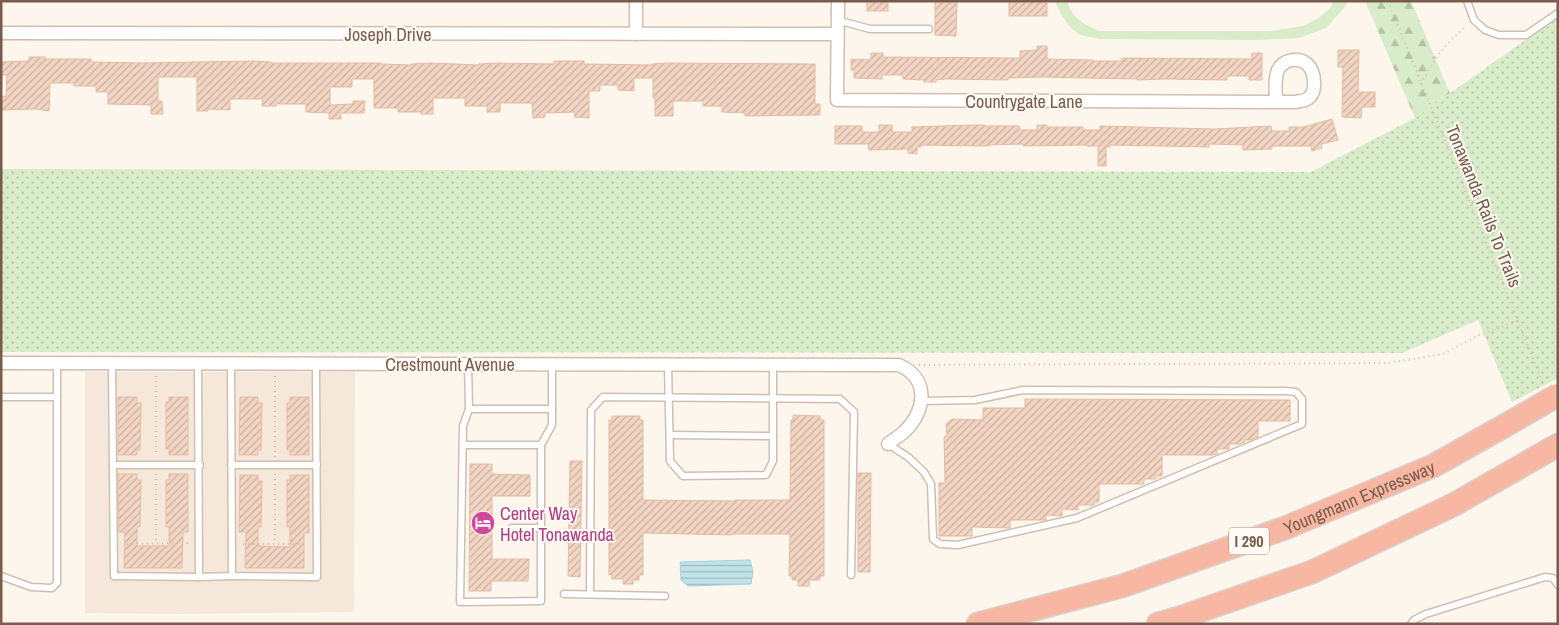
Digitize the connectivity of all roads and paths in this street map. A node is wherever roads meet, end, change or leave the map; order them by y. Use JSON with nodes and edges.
{"nodes":[{"id":1,"x":636,"y":1,"type":"edge"},
{"id":2,"x":838,"y":1,"type":"edge"},
{"id":3,"x":1388,"y":1,"type":"edge"},
{"id":4,"x":1467,"y":1,"type":"edge"},
{"id":5,"x":1558,"y":13,"type":"edge"},
{"id":6,"x":837,"y":20,"type":"junction"},
{"id":7,"x":1474,"y":20,"type":"junction"},
{"id":8,"x":928,"y":29,"type":"dead end"},
{"id":9,"x":1,"y":33,"type":"edge"},
{"id":10,"x":636,"y":34,"type":"junction"},
{"id":11,"x":837,"y":34,"type":"junction"},
{"id":12,"x":1421,"y":84,"type":"junction"},
{"id":13,"x":1276,"y":101,"type":"dead end"},
{"id":14,"x":1517,"y":321,"type":"junction"},
{"id":15,"x":1,"y":363,"type":"edge"},
{"id":16,"x":57,"y":364,"type":"junction"},
{"id":17,"x":112,"y":364,"type":"junction"},
{"id":18,"x":156,"y":364,"type":"junction"},
{"id":19,"x":198,"y":364,"type":"junction"},
{"id":20,"x":231,"y":364,"type":"junction"},
{"id":21,"x":274,"y":364,"type":"junction"},
{"id":22,"x":316,"y":364,"type":"junction"},
{"id":23,"x":468,"y":364,"type":"junction"},
{"id":24,"x":552,"y":364,"type":"junction"},
{"id":25,"x":668,"y":364,"type":"junction"},
{"id":26,"x":773,"y":364,"type":"junction"},
{"id":27,"x":899,"y":365,"type":"junction"},
{"id":28,"x":1551,"y":392,"type":"edge"},
{"id":29,"x":1,"y":397,"type":"edge"},
{"id":30,"x":57,"y":397,"type":"junction"},
{"id":31,"x":669,"y":398,"type":"junction"},
{"id":32,"x":773,"y":399,"type":"junction"},
{"id":33,"x":922,"y":400,"type":"junction"},
{"id":34,"x":469,"y":409,"type":"junction"},
{"id":35,"x":552,"y":409,"type":"junction"},
{"id":36,"x":670,"y":435,"type":"junction"},
{"id":37,"x":773,"y":436,"type":"junction"},
{"id":38,"x":462,"y":444,"type":"junction"},
{"id":39,"x":541,"y":444,"type":"junction"},
{"id":40,"x":888,"y":444,"type":"joint"},
{"id":41,"x":1558,"y":445,"type":"edge"},
{"id":42,"x":113,"y":465,"type":"junction"},
{"id":43,"x":156,"y":465,"type":"junction"},
{"id":44,"x":200,"y":465,"type":"junction"},
{"id":45,"x":231,"y":465,"type":"junction"},
{"id":46,"x":275,"y":465,"type":"junction"},
{"id":47,"x":318,"y":465,"type":"junction"},
{"id":48,"x":512,"y":528,"type":"dead end"},
{"id":49,"x":541,"y":528,"type":"junction"},
{"id":50,"x":156,"y":543,"type":"junction"},
{"id":51,"x":188,"y":543,"type":"dead end"},
{"id":52,"x":127,"y":544,"type":"dead end"},
{"id":53,"x":243,"y":544,"type":"dead end"},
{"id":54,"x":275,"y":544,"type":"junction"},
{"id":55,"x":307,"y":544,"type":"dead end"},
{"id":56,"x":851,"y":575,"type":"dead end"},
{"id":57,"x":1,"y":576,"type":"edge"},
{"id":58,"x":232,"y":576,"type":"junction"},
{"id":59,"x":199,"y":577,"type":"junction"},
{"id":60,"x":1558,"y":586,"type":"edge"},
{"id":61,"x":564,"y":594,"type":"dead end"},
{"id":62,"x":590,"y":594,"type":"junction"},
{"id":63,"x":665,"y":596,"type":"dead end"},
{"id":64,"x":978,"y":624,"type":"edge"},
{"id":65,"x":1158,"y":624,"type":"edge"},
{"id":66,"x":1411,"y":624,"type":"edge"}],
"edges":[{"from":1,"to":10,"type":"street"},
{"from":2,"to":6,"type":"street"},
{"from":3,"to":12,"type":"path","name":"Tonawanda Rails To Trails"},
{"from":4,"to":7,"type":"lane"},
{"from":5,"to":7,"type":"lane"},
{"from":6,"to":8,"type":"lane"},
{"from":6,"to":11,"type":"street"},
{"from":7,"to":12,"type":"path"},
{"from":9,"to":10,"type":"street","name":"Joseph Drive"},
{"from":10,"to":11,"type":"street","name":"Joseph Drive"},
{"from":11,"to":13,"type":"street","name":"Countrygate Lane"},
{"from":12,"to":14,"type":"path","name":"Tonawanda Rails To Trails"},
{"from":14,"to":27,"type":"path"},
{"from":14,"to":28,"type":"path","name":"Tonawanda Rails To Trails"},
{"from":15,"to":16,"type":"street","name":"Crestmount Avenue"},
{"from":16,"to":17,"type":"street","name":"Crestmount Avenue"},
{"from":16,"to":30,"type":"lane"},
{"from":17,"to":18,"type":"street","name":"Crestmount Avenue"},
{"from":17,"to":42,"type":"lane"},
{"from":18,"to":19,"type":"street","name":"Crestmount Avenue"},
{"from":18,"to":43,"type":"path"},
{"from":19,"to":20,"type":"street","name":"Crestmount Avenue"},
{"from":19,"to":44,"type":"lane"},
{"from":20,"to":21,"type":"street","name":"Crestmount Avenue"},
{"from":20,"to":45,"type":"lane"},
{"from":21,"to":22,"type":"street","name":"Crestmount Avenue"},
{"from":21,"to":46,"type":"path"},
{"from":22,"to":23,"type":"street","name":"Crestmount Avenue"},
{"from":22,"to":47,"type":"lane"},
{"from":23,"to":24,"type":"street","name":"Crestmount Avenue"},
{"from":23,"to":34,"type":"lane"},
{"from":24,"to":25,"type":"street","name":"Crestmount Avenue"},
{"from":24,"to":35,"type":"lane"},
{"from":25,"to":26,"type":"street","name":"Crestmount Avenue"},
{"from":25,"to":31,"type":"lane"},
{"from":26,"to":27,"type":"street","name":"Crestmount Avenue"},
{"from":26,"to":32,"type":"lane"},
{"from":27,"to":33,"type":"street"},
{"from":28,"to":64,"type":"highway","name":"Youngmann Expressway","number":"I 290","bridge":true},
{"from":29,"to":30,"type":"lane"},
{"from":30,"to":57,"type":"lane"},
{"from":31,"to":32,"type":"lane"},
{"from":31,"to":36,"type":"lane"},
{"from":31,"to":62,"type":"lane"},
{"from":32,"to":37,"type":"lane"},
{"from":32,"to":56,"type":"lane"},
{"from":33,"to":40,"type":"street"},
{"from":33,"to":40,"type":"lane"},
{"from":34,"to":35,"type":"lane"},
{"from":34,"to":38,"type":"lane"},
{"from":35,"to":39,"type":"lane"},
{"from":36,"to":37,"type":"lane"},
{"from":36,"to":37,"type":"lane"},
{"from":38,"to":39,"type":"lane"},
{"from":38,"to":49,"type":"lane"},
{"from":39,"to":49,"type":"lane"},
{"from":41,"to":65,"type":"highway"},
{"from":42,"to":43,"type":"lane"},
{"from":42,"to":59,"type":"lane"},
{"from":43,"to":44,"type":"lane"},
{"from":43,"to":50,"type":"path"},
{"from":44,"to":59,"type":"lane"},
{"from":45,"to":46,"type":"lane"},
{"from":45,"to":58,"type":"lane"},
{"from":46,"to":47,"type":"lane"},
{"from":46,"to":54,"type":"path"},
{"from":47,"to":58,"type":"lane"},
{"from":48,"to":49,"type":"lane"},
{"from":50,"to":51,"type":"path"},
{"from":50,"to":52,"type":"path"},
{"from":53,"to":54,"type":"path"},
{"from":54,"to":55,"type":"path"},
{"from":58,"to":59,"type":"lane"},
{"from":60,"to":66,"type":"lane"},
{"from":61,"to":62,"type":"lane"},
{"from":62,"to":63,"type":"lane"}]}
